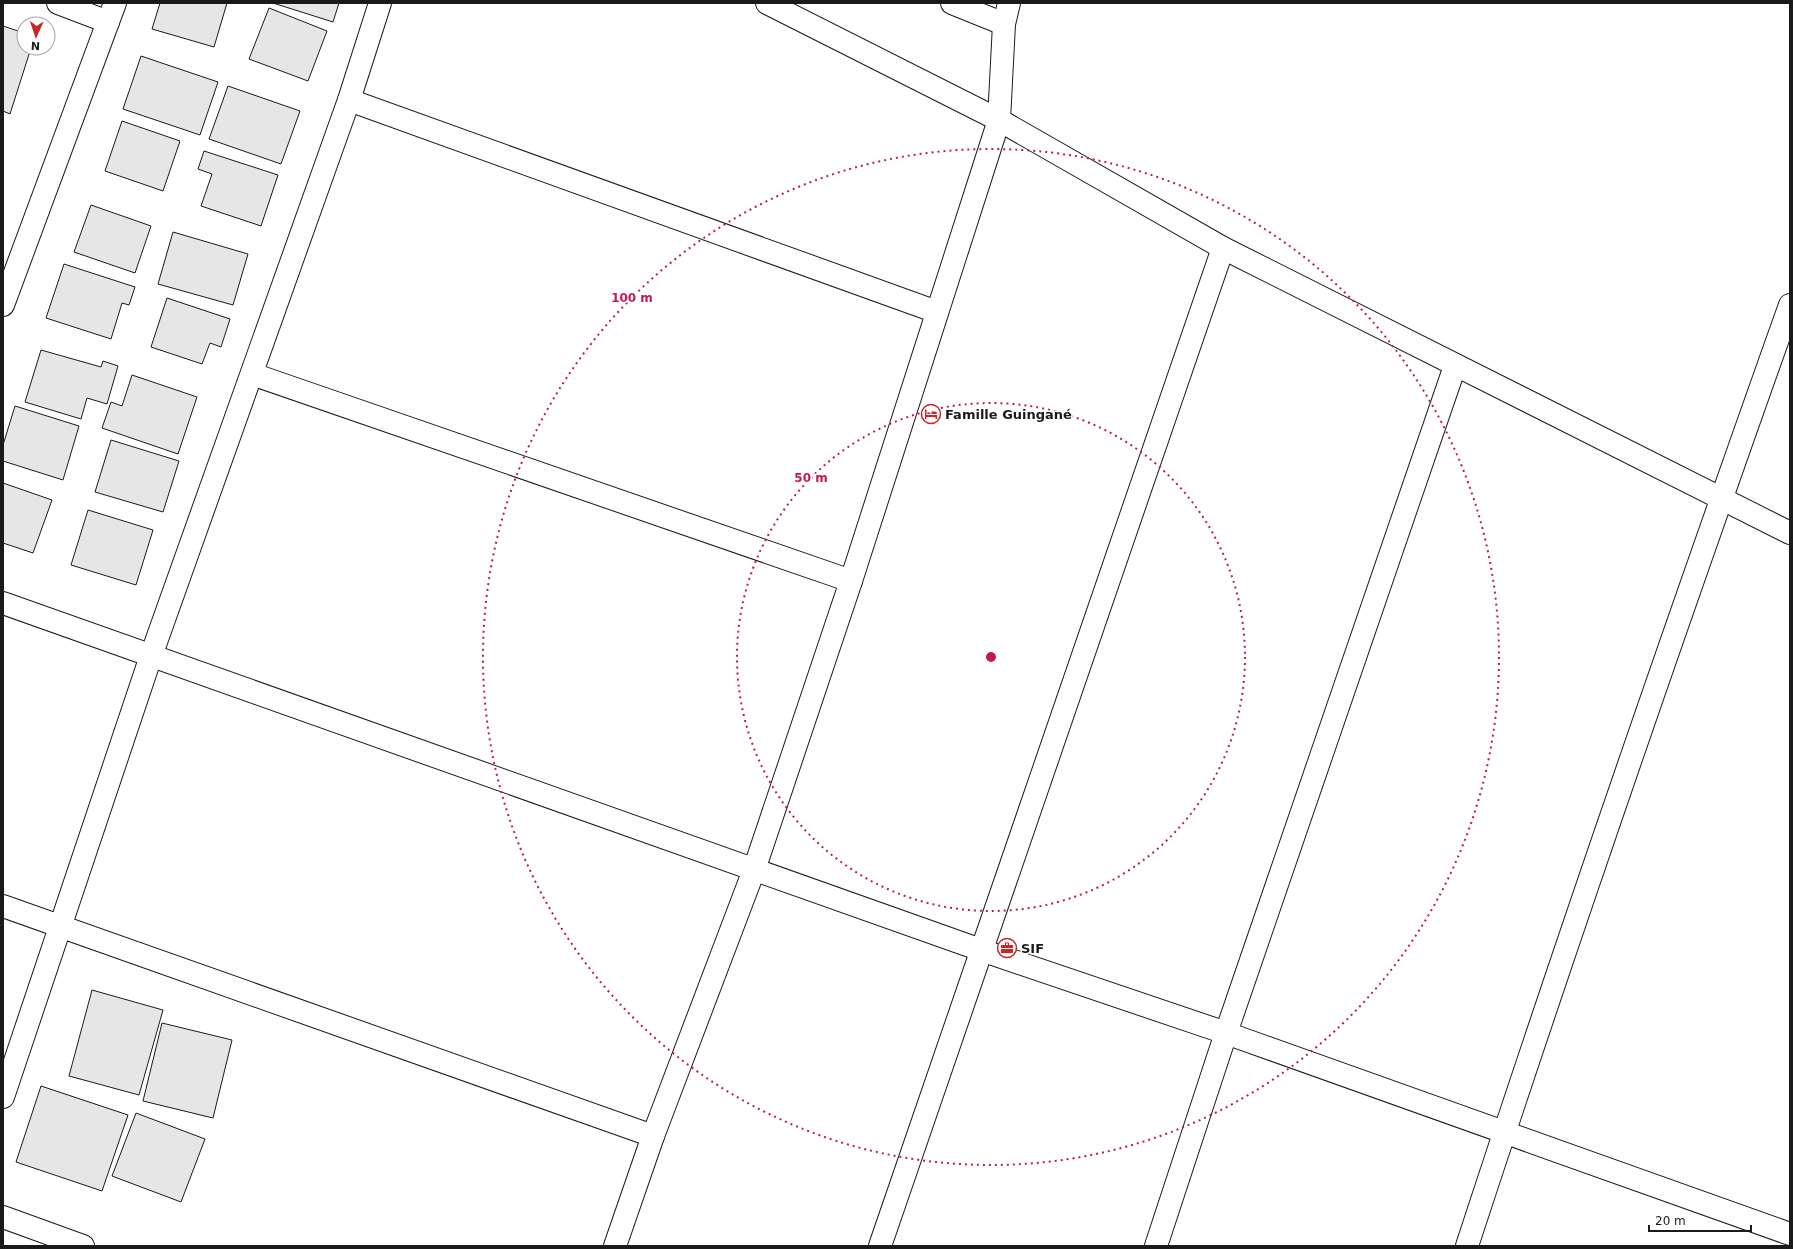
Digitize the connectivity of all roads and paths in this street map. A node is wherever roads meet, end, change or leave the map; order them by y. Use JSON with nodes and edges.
{"nodes":[{"id":1,"x":58,"y":3,"type":"edge"},
{"id":2,"x":380,"y":3,"type":"edge"},
{"id":3,"x":767,"y":3,"type":"edge"},
{"id":4,"x":952,"y":3,"type":"edge"},
{"id":5,"x":1009,"y":3,"type":"edge"},
{"id":6,"x":112,"y":12,"type":"edge"},
{"id":7,"x":1004,"y":24,"type":"junction"},
{"id":8,"x":349,"y":100,"type":"junction"},
{"id":9,"x":999,"y":120,"type":"junction"},
{"id":10,"x":1222,"y":248,"type":"junction"},
{"id":11,"x":7,"y":280,"type":"edge"},
{"id":12,"x":3,"y":305,"type":"edge"},
{"id":13,"x":1790,"y":305,"type":"edge"},
{"id":14,"x":937,"y":312,"type":"junction"},
{"id":15,"x":1455,"y":366,"type":"junction"},
{"id":16,"x":252,"y":374,"type":"junction"},
{"id":17,"x":1721,"y":500,"type":"junction"},
{"id":18,"x":1790,"y":533,"type":"edge"},
{"id":19,"x":850,"y":581,"type":"junction"},
{"id":20,"x":3,"y":603,"type":"edge"},
{"id":21,"x":151,"y":656,"type":"junction"},
{"id":22,"x":754,"y":870,"type":"junction"},
{"id":23,"x":3,"y":906,"type":"edge"},
{"id":24,"x":60,"y":926,"type":"junction"},
{"id":25,"x":981,"y":950,"type":"junction"},
{"id":26,"x":1226,"y":1033,"type":"junction"},
{"id":27,"x":3,"y":1098,"type":"edge"},
{"id":28,"x":1504,"y":1134,"type":"junction"},
{"id":29,"x":653,"y":1136,"type":"junction"},
{"id":30,"x":3,"y":1217,"type":"edge"},
{"id":31,"x":1790,"y":1234,"type":"edge"},
{"id":32,"x":83,"y":1246,"type":"edge"},
{"id":33,"x":615,"y":1246,"type":"edge"},
{"id":34,"x":880,"y":1246,"type":"edge"},
{"id":35,"x":1156,"y":1246,"type":"edge"},
{"id":36,"x":1468,"y":1246,"type":"edge"}],
"edges":[{"from":1,"to":6,"type":"street"},
{"from":2,"to":8,"type":"street"},
{"from":3,"to":9,"type":"street"},
{"from":4,"to":7,"type":"street"},
{"from":5,"to":7,"type":"street"},
{"from":6,"to":11,"type":"street"},
{"from":7,"to":9,"type":"street"},
{"from":8,"to":14,"type":"street"},
{"from":8,"to":16,"type":"street"},
{"from":9,"to":10,"type":"street"},
{"from":9,"to":14,"type":"street"},
{"from":10,"to":15,"type":"street"},
{"from":10,"to":25,"type":"street"},
{"from":11,"to":12,"type":"street"},
{"from":13,"to":17,"type":"street"},
{"from":14,"to":19,"type":"street"},
{"from":15,"to":17,"type":"street"},
{"from":15,"to":26,"type":"street"},
{"from":16,"to":19,"type":"street"},
{"from":16,"to":21,"type":"street"},
{"from":17,"to":18,"type":"street"},
{"from":17,"to":28,"type":"street"},
{"from":19,"to":22,"type":"street"},
{"from":20,"to":21,"type":"street"},
{"from":21,"to":22,"type":"street"},
{"from":21,"to":24,"type":"street"},
{"from":22,"to":25,"type":"street"},
{"from":22,"to":29,"type":"street"},
{"from":23,"to":24,"type":"street"},
{"from":24,"to":27,"type":"street"},
{"from":24,"to":29,"type":"street"},
{"from":25,"to":26,"type":"street"},
{"from":25,"to":34,"type":"street"},
{"from":26,"to":28,"type":"street"},
{"from":26,"to":35,"type":"street"},
{"from":28,"to":31,"type":"street"},
{"from":28,"to":36,"type":"street"},
{"from":29,"to":33,"type":"street"},
{"from":30,"to":32,"type":"street"}]}
